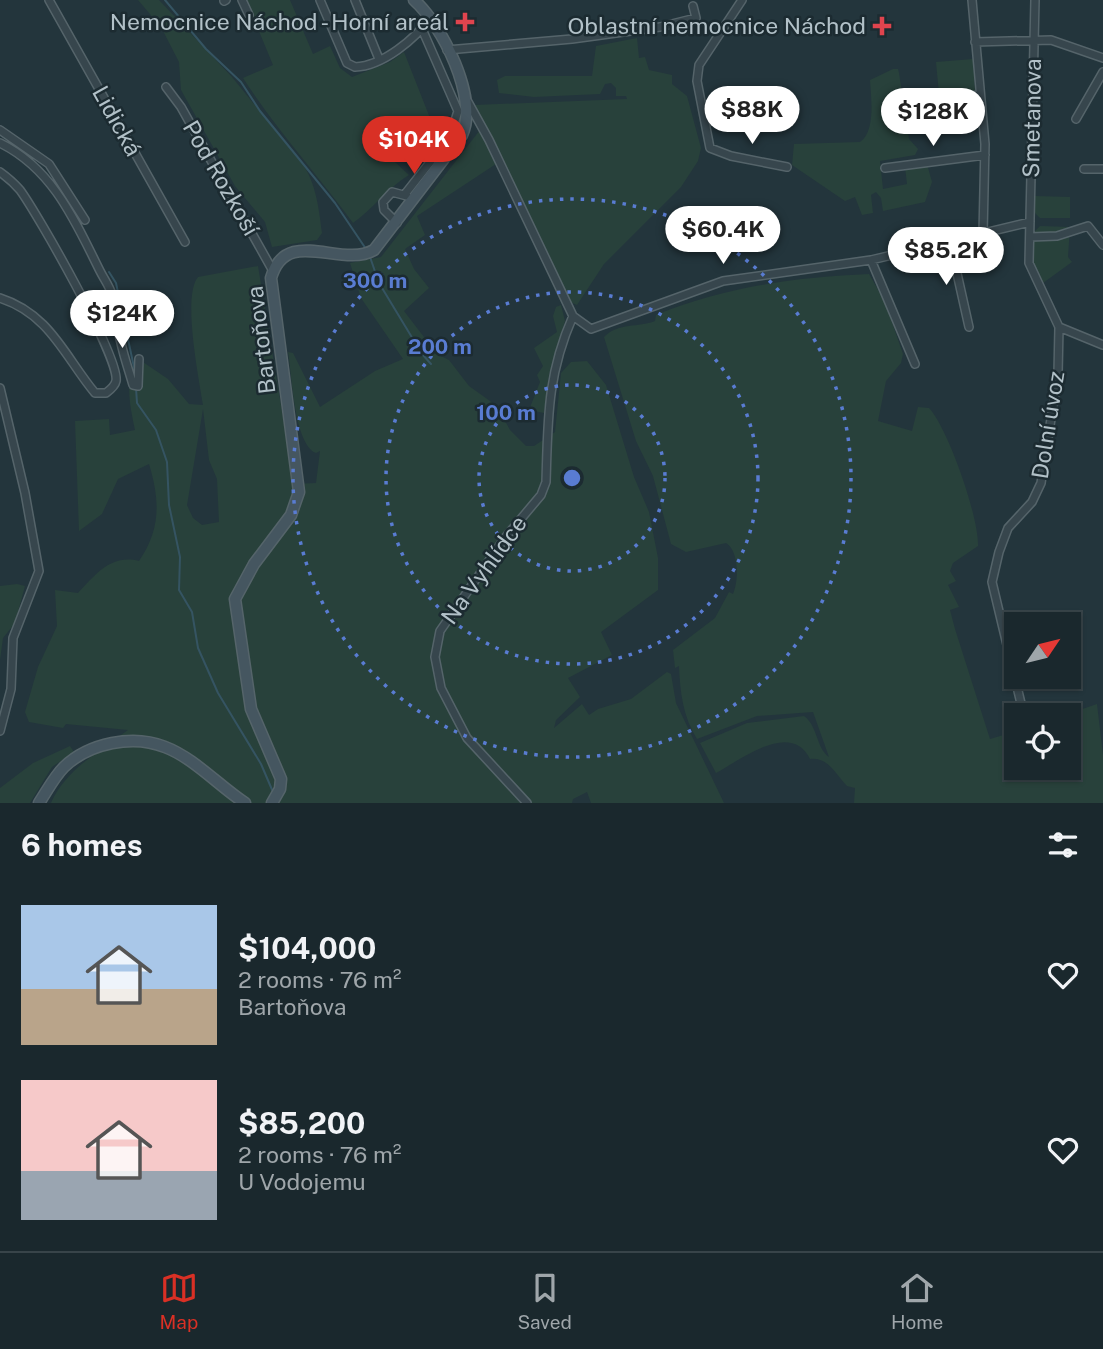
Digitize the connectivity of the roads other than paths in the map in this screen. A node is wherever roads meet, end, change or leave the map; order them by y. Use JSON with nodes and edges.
{"nodes":[{"id":1,"x":49,"y":0,"type":"edge"},
{"id":2,"x":242,"y":0,"type":"edge"},
{"id":3,"x":320,"y":0,"type":"edge"},
{"id":4,"x":355,"y":0,"type":"edge"},
{"id":5,"x":414,"y":0,"type":"edge"},
{"id":6,"x":742,"y":0,"type":"edge"},
{"id":7,"x":972,"y":0,"type":"edge"},
{"id":8,"x":1035,"y":0,"type":"edge"},
{"id":9,"x":693,"y":6,"type":"dead end"},
{"id":10,"x":248,"y":15,"type":"dead end"},
{"id":11,"x":431,"y":18,"type":"junction"},
{"id":12,"x":422,"y":29,"type":"junction"},
{"id":13,"x":1034,"y":40,"type":"junction"},
{"id":14,"x":975,"y":42,"type":"junction"},
{"id":15,"x":447,"y":50,"type":"junction"},
{"id":16,"x":1103,"y":58,"type":"edge"},
{"id":17,"x":379,"y":59,"type":"junction"},
{"id":18,"x":1103,"y":72,"type":"edge"},
{"id":19,"x":166,"y":87,"type":"dead end"},
{"id":20,"x":980,"y":94,"type":"junction"},
{"id":21,"x":904,"y":100,"type":"dead end"},
{"id":22,"x":468,"y":102,"type":"junction"},
{"id":23,"x":1076,"y":119,"type":"dead end"},
{"id":24,"x":0,"y":130,"type":"edge"},
{"id":25,"x":0,"y":143,"type":"edge"},
{"id":26,"x":985,"y":155,"type":"junction"},
{"id":27,"x":787,"y":167,"type":"dead end"},
{"id":28,"x":885,"y":168,"type":"dead end"},
{"id":29,"x":1084,"y":169,"type":"dead end"},
{"id":30,"x":1103,"y":169,"type":"edge"},
{"id":31,"x":0,"y":172,"type":"edge"},
{"id":32,"x":410,"y":194,"type":"junction"},
{"id":33,"x":85,"y":220,"type":"dead end"},
{"id":34,"x":1030,"y":222,"type":"junction"},
{"id":35,"x":397,"y":223,"type":"junction"},
{"id":36,"x":983,"y":234,"type":"junction"},
{"id":37,"x":1030,"y":237,"type":"junction"},
{"id":38,"x":185,"y":242,"type":"dead end"},
{"id":39,"x":950,"y":242,"type":"junction"},
{"id":40,"x":1103,"y":245,"type":"edge"},
{"id":41,"x":871,"y":260,"type":"junction"},
{"id":42,"x":273,"y":271,"type":"junction"},
{"id":43,"x":0,"y":298,"type":"edge"},
{"id":44,"x":573,"y":316,"type":"junction"},
{"id":45,"x":969,"y":327,"type":"dead end"},
{"id":46,"x":1059,"y":327,"type":"junction"},
{"id":47,"x":1103,"y":345,"type":"edge"},
{"id":48,"x":139,"y":359,"type":"dead end"},
{"id":49,"x":915,"y":364,"type":"dead end"},
{"id":50,"x":0,"y":388,"type":"edge"},
{"id":51,"x":1021,"y":703,"type":"edge"},
{"id":52,"x":0,"y":731,"type":"edge"},
{"id":53,"x":39,"y":803,"type":"edge"},
{"id":54,"x":245,"y":803,"type":"edge"},
{"id":55,"x":272,"y":803,"type":"edge"},
{"id":56,"x":527,"y":803,"type":"edge"}],
"edges":[{"from":1,"to":38,"type":"street","name":"Lidická"},
{"from":2,"to":10,"type":"street"},
{"from":3,"to":17,"type":"street"},
{"from":4,"to":17,"type":"street"},
{"from":5,"to":11,"type":"street"},
{"from":6,"to":27,"type":"street"},
{"from":7,"to":14,"type":"street"},
{"from":8,"to":13,"type":"street","name":"Smetanova"},
{"from":9,"to":15,"type":"street"},
{"from":11,"to":12,"type":"street"},
{"from":11,"to":15,"type":"street"},
{"from":12,"to":17,"type":"street"},
{"from":12,"to":32,"type":"street"},
{"from":13,"to":14,"type":"street"},
{"from":13,"to":16,"type":"street"},
{"from":13,"to":34,"type":"street","name":"Smetanova"},
{"from":14,"to":20,"type":"street"},
{"from":15,"to":22,"type":"street"},
{"from":18,"to":23,"type":"street"},
{"from":19,"to":42,"type":"street","name":"Pod Rozkoší"},
{"from":20,"to":21,"type":"street"},
{"from":20,"to":26,"type":"street"},
{"from":22,"to":32,"type":"street","name":"Bartoňova"},
{"from":22,"to":44,"type":"street"},
{"from":24,"to":33,"type":"street"},
{"from":25,"to":48,"type":"street"},
{"from":26,"to":28,"type":"street"},
{"from":26,"to":36,"type":"street"},
{"from":29,"to":30,"type":"street"},
{"from":31,"to":43,"type":"street"},
{"from":32,"to":35,"type":"street","name":"Bartoňova"},
{"from":32,"to":35,"type":"street"},
{"from":34,"to":36,"type":"street"},
{"from":34,"to":37,"type":"street","name":"Smetanova"},
{"from":35,"to":42,"type":"street","name":"Bartoňova"},
{"from":36,"to":39,"type":"street"},
{"from":37,"to":40,"type":"street"},
{"from":37,"to":46,"type":"street","name":"Smetanova"},
{"from":39,"to":41,"type":"street"},
{"from":39,"to":45,"type":"street"},
{"from":41,"to":44,"type":"street"},
{"from":41,"to":49,"type":"street"},
{"from":42,"to":55,"type":"street","name":"Bartoňova"},
{"from":44,"to":56,"type":"street","name":"Na Vyhlídce"},
{"from":46,"to":47,"type":"street"},
{"from":46,"to":51,"type":"street","name":"Dolní úvoz"},
{"from":50,"to":52,"type":"street"},
{"from":53,"to":54,"type":"street"}]}
